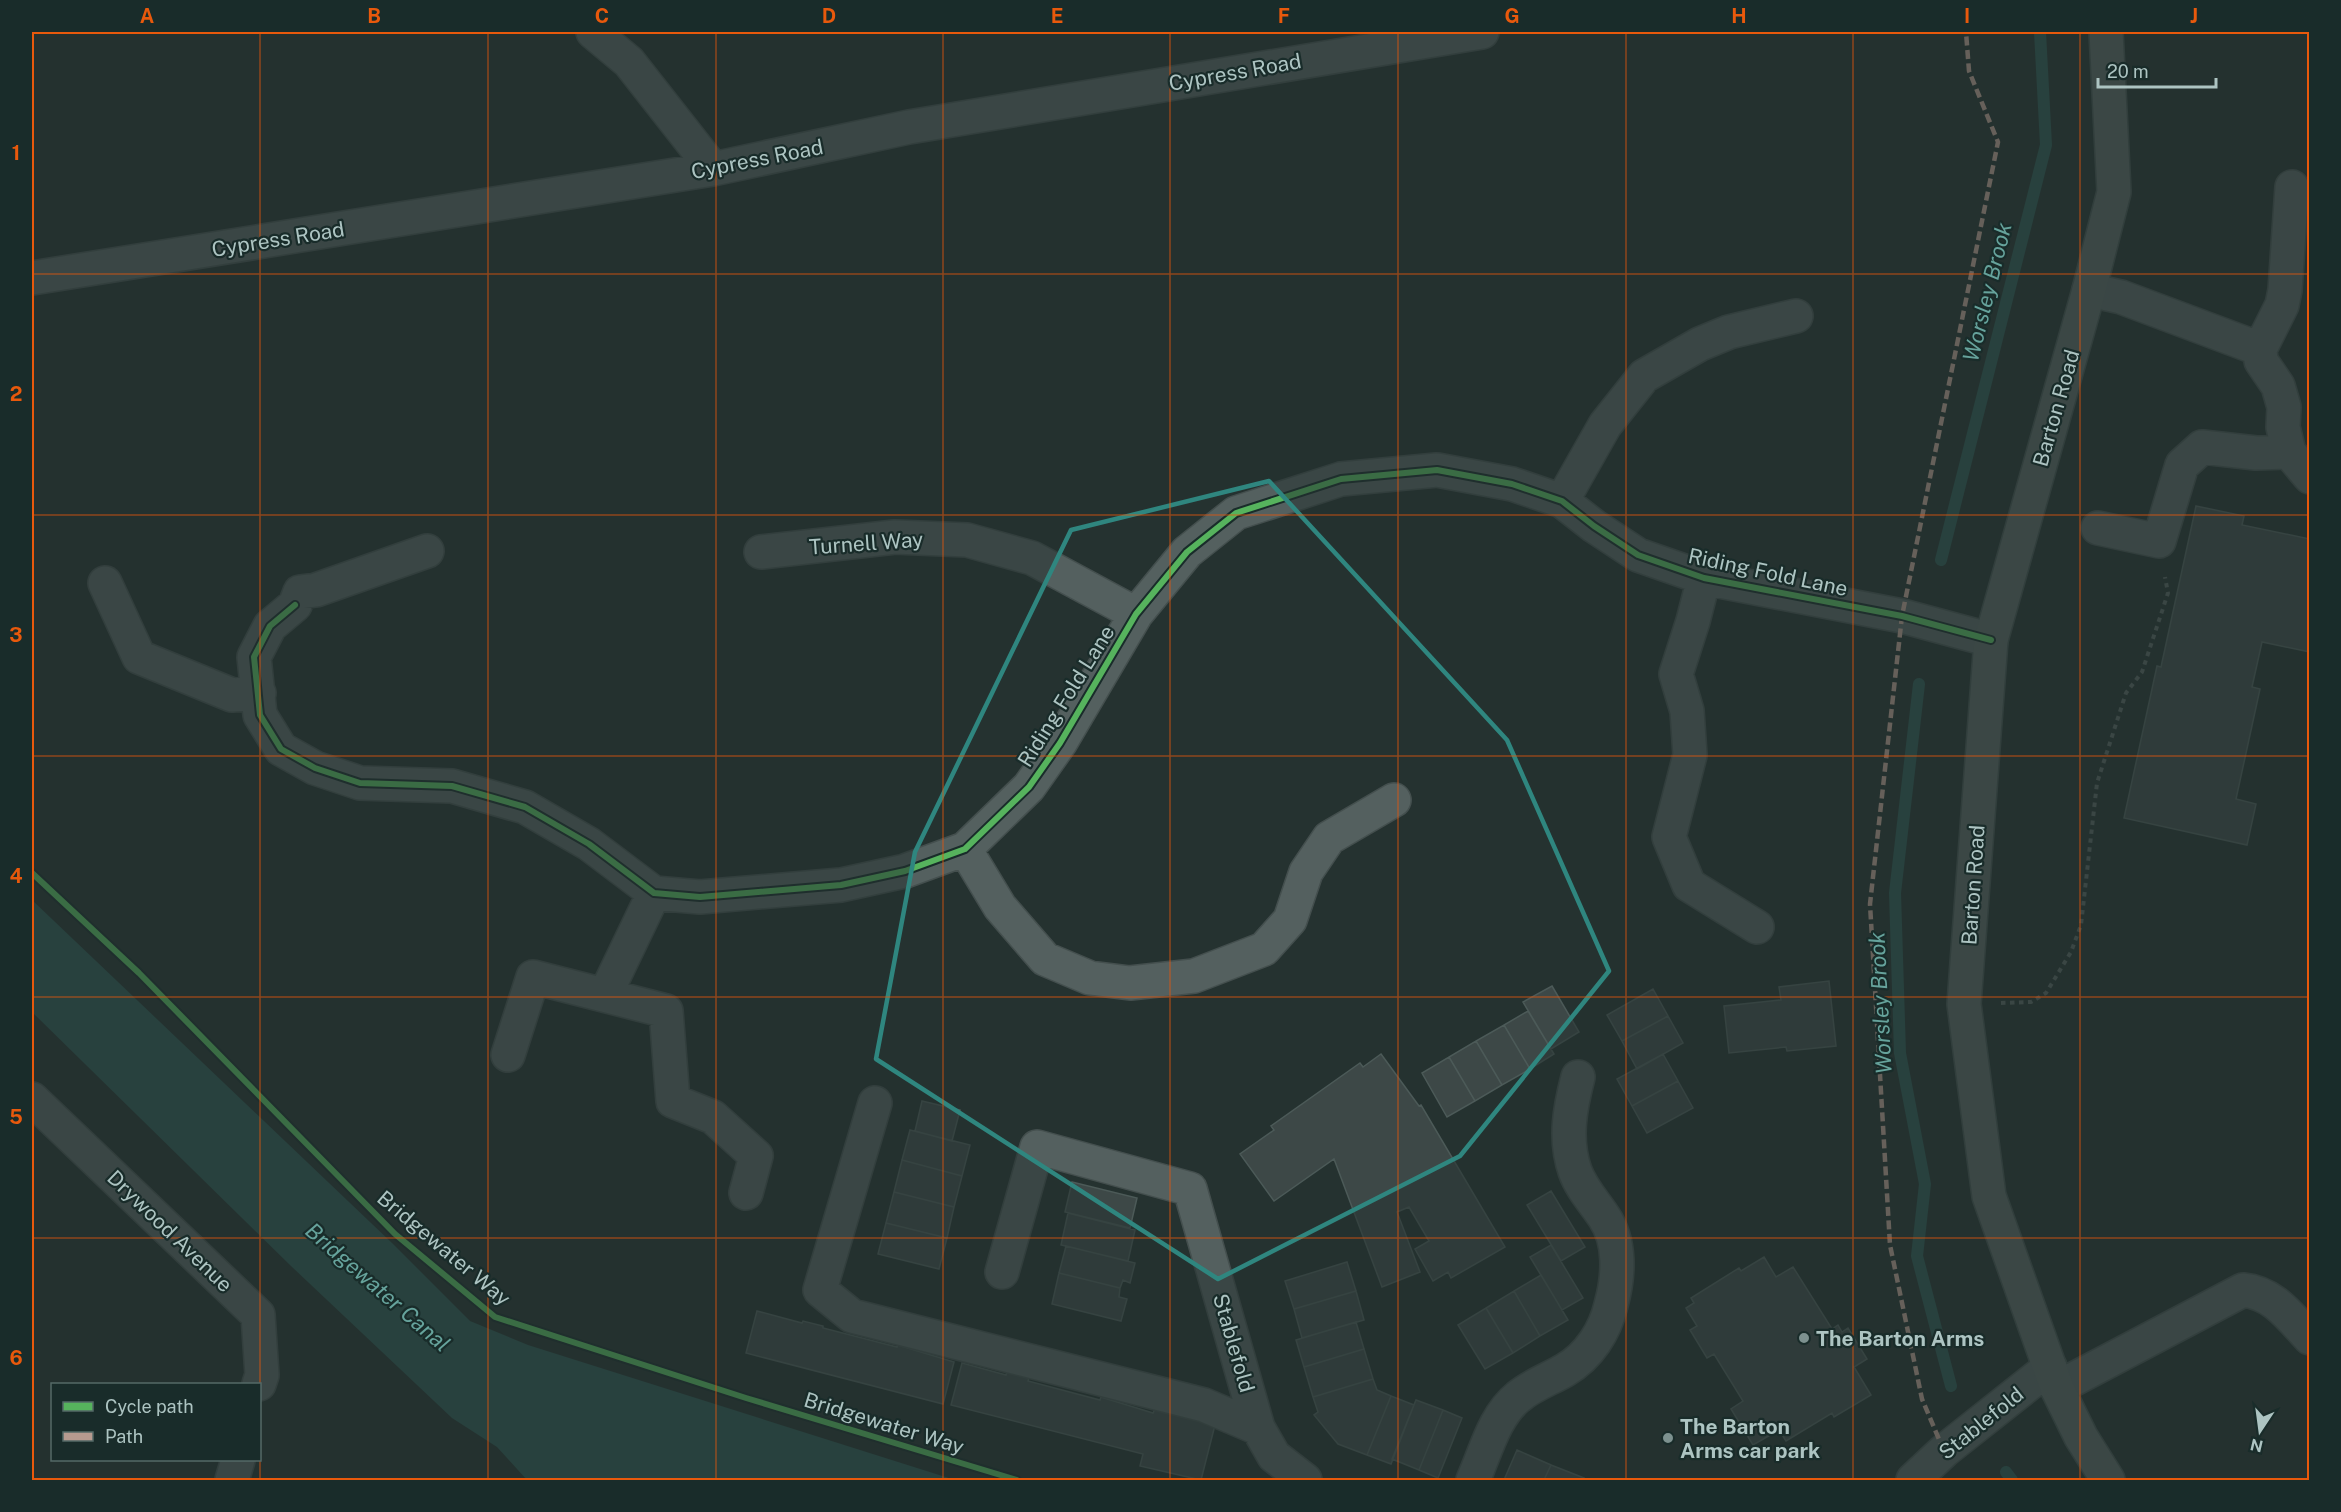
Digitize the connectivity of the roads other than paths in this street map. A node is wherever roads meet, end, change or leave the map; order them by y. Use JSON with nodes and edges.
{"nodes":[{"id":1,"x":593,"y":32,"type":"edge"},
{"id":2,"x":1482,"y":32,"type":"edge"},
{"id":3,"x":2106,"y":32,"type":"edge"},
{"id":4,"x":713,"y":169,"type":"junction"},
{"id":5,"x":2292,"y":187,"type":"dead end"},
{"id":6,"x":32,"y":278,"type":"edge"},
{"id":7,"x":2091,"y":284,"type":"junction"},
{"id":8,"x":1796,"y":316,"type":"dead end"},
{"id":9,"x":2260,"y":349,"type":"junction"},
{"id":10,"x":2289,"y":452,"type":"junction"},
{"id":11,"x":2310,"y":477,"type":"edge"},
{"id":12,"x":1562,"y":501,"type":"junction"},
{"id":13,"x":2098,"y":528,"type":"dead end"},
{"id":14,"x":427,"y":551,"type":"dead end"},
{"id":15,"x":761,"y":552,"type":"dead end"},
{"id":16,"x":1704,"y":578,"type":"junction"},
{"id":17,"x":105,"y":583,"type":"dead end"},
{"id":18,"x":1136,"y":614,"type":"junction"},
{"id":19,"x":1991,"y":640,"type":"junction"},
{"id":20,"x":259,"y":693,"type":"junction"},
{"id":21,"x":1394,"y":800,"type":"dead end"},
{"id":22,"x":965,"y":849,"type":"junction"},
{"id":23,"x":654,"y":893,"type":"junction"},
{"id":24,"x":1757,"y":927,"type":"dead end"},
{"id":25,"x":605,"y":995,"type":"junction"},
{"id":26,"x":508,"y":1055,"type":"dead end"},
{"id":27,"x":1578,"y":1077,"type":"dead end"},
{"id":28,"x":32,"y":1099,"type":"edge"},
{"id":29,"x":875,"y":1103,"type":"dead end"},
{"id":30,"x":746,"y":1192,"type":"dead end"},
{"id":31,"x":1002,"y":1272,"type":"dead end"},
{"id":32,"x":2310,"y":1338,"type":"edge"},
{"id":33,"x":2053,"y":1377,"type":"junction"},
{"id":34,"x":259,"y":1383,"type":"edge"},
{"id":35,"x":1258,"y":1428,"type":"junction"},
{"id":36,"x":238,"y":1461,"type":"edge"},
{"id":37,"x":232,"y":1480,"type":"edge"},
{"id":38,"x":1305,"y":1480,"type":"edge"},
{"id":39,"x":1473,"y":1480,"type":"edge"},
{"id":40,"x":1913,"y":1480,"type":"edge"},
{"id":41,"x":2108,"y":1480,"type":"edge"}],
"edges":[{"from":1,"to":4,"type":"street"},
{"from":2,"to":4,"type":"street","name":"Cypress Road"},
{"from":3,"to":7,"type":"main road","name":"Barton Road"},
{"from":4,"to":6,"type":"street","name":"Cypress Road"},
{"from":5,"to":9,"type":"street"},
{"from":7,"to":9,"type":"street"},
{"from":7,"to":19,"type":"main road","name":"Barton Road"},
{"from":8,"to":12,"type":"street"},
{"from":9,"to":10,"type":"street"},
{"from":10,"to":11,"type":"street"},
{"from":10,"to":13,"type":"street"},
{"from":12,"to":16,"type":"street","name":"Riding Fold Lane"},
{"from":12,"to":18,"type":"street","name":"Riding Fold Lane"},
{"from":14,"to":20,"type":"street"},
{"from":15,"to":18,"type":"street","name":"Turnell Way"},
{"from":16,"to":19,"type":"street","name":"Riding Fold Lane"},
{"from":16,"to":24,"type":"street"},
{"from":17,"to":20,"type":"street"},
{"from":18,"to":22,"type":"street","name":"Riding Fold Lane"},
{"from":19,"to":33,"type":"main road","name":"Barton Road"},
{"from":20,"to":23,"type":"street"},
{"from":21,"to":22,"type":"street"},
{"from":22,"to":23,"type":"street","name":"Riding Fold Lane"},
{"from":23,"to":25,"type":"street"},
{"from":25,"to":26,"type":"street"},
{"from":25,"to":30,"type":"street"},
{"from":27,"to":39,"type":"street"},
{"from":28,"to":34,"type":"street","name":"Drywood Avenue"},
{"from":29,"to":35,"type":"street"},
{"from":31,"to":35,"type":"street","name":"Stablefold"},
{"from":32,"to":33,"type":"street","name":"Stablefold"},
{"from":33,"to":40,"type":"street","name":"Stablefold"},
{"from":33,"to":41,"type":"main road","name":"Barton Road"},
{"from":35,"to":38,"type":"street","name":"Stablefold"},
{"from":36,"to":37,"type":"street"}]}
